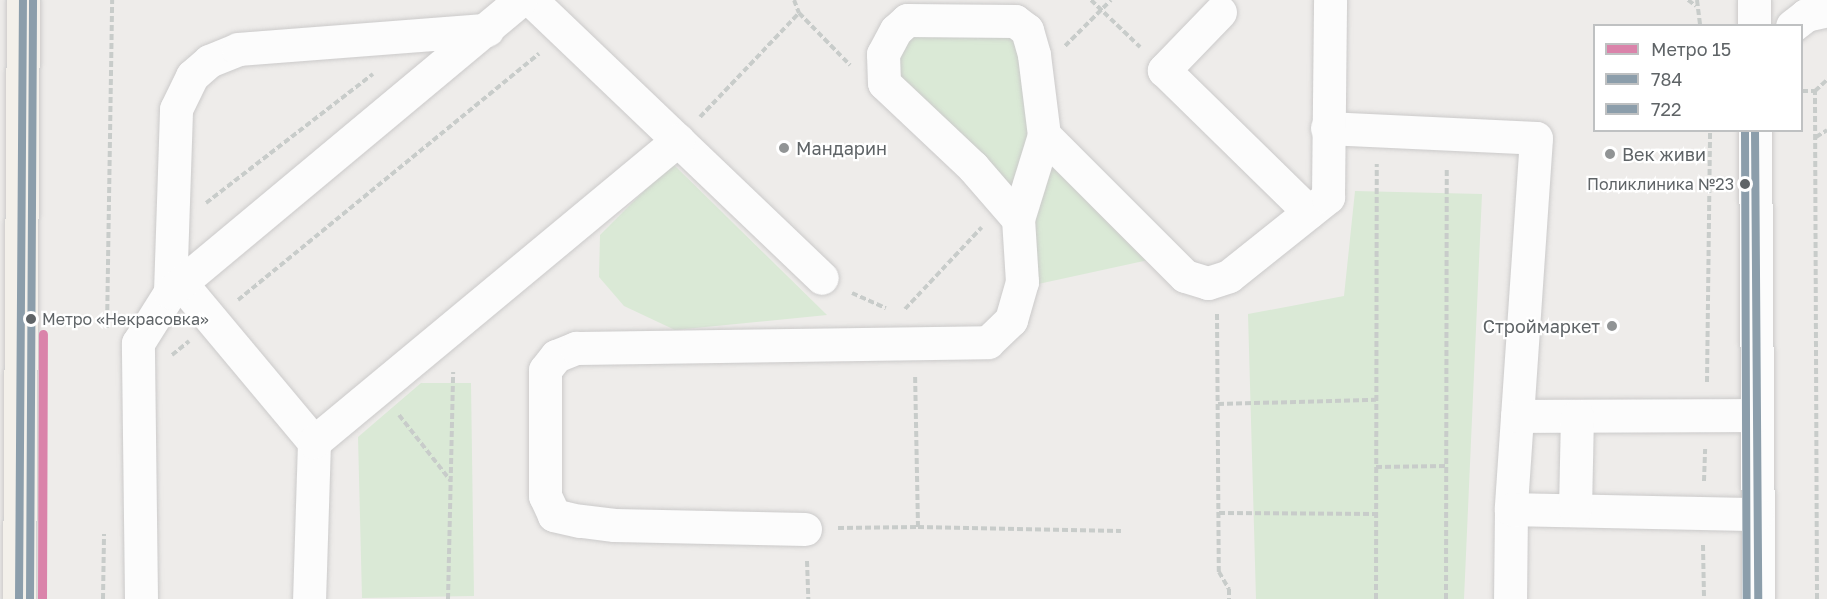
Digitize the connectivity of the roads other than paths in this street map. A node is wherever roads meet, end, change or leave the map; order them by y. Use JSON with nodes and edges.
{"nodes":[{"id":1,"x":23,"y":0,"type":"edge"},
{"id":2,"x":521,"y":0,"type":"edge"},
{"id":3,"x":531,"y":0,"type":"edge"},
{"id":4,"x":1330,"y":0,"type":"edge"},
{"id":5,"x":1755,"y":0,"type":"edge"},
{"id":6,"x":1827,"y":10,"type":"edge"},
{"id":7,"x":1220,"y":12,"type":"dead end"},
{"id":8,"x":1755,"y":24,"type":"edge"},
{"id":9,"x":1795,"y":24,"type":"edge"},
{"id":10,"x":487,"y":30,"type":"junction"},
{"id":11,"x":1327,"y":128,"type":"junction"},
{"id":12,"x":686,"y":132,"type":"junction"},
{"id":13,"x":1755,"y":132,"type":"edge"},
{"id":14,"x":1044,"y":135,"type":"junction"},
{"id":15,"x":1309,"y":212,"type":"junction"},
{"id":16,"x":1003,"y":220,"type":"junction"},
{"id":17,"x":837,"y":285,"type":"road end"},
{"id":18,"x":176,"y":288,"type":"junction"},
{"id":19,"x":1517,"y":416,"type":"junction"},
{"id":20,"x":1577,"y":416,"type":"junction"},
{"id":21,"x":1756,"y":416,"type":"junction"},
{"id":22,"x":314,"y":442,"type":"junction"},
{"id":23,"x":1511,"y":509,"type":"junction"},
{"id":24,"x":1575,"y":510,"type":"junction"},
{"id":25,"x":1757,"y":514,"type":"junction"},
{"id":26,"x":805,"y":529,"type":"road end"},
{"id":27,"x":19,"y":599,"type":"edge"},
{"id":28,"x":141,"y":599,"type":"edge"},
{"id":29,"x":309,"y":599,"type":"edge"},
{"id":30,"x":1510,"y":599,"type":"edge"},
{"id":31,"x":1758,"y":599,"type":"edge"}],
"edges":[{"from":1,"to":27,"type":"main road"},
{"from":2,"to":10,"type":"street"},
{"from":3,"to":12,"type":"street"},
{"from":4,"to":11,"type":"street"},
{"from":5,"to":8,"type":"street"},
{"from":6,"to":9,"type":"street"},
{"from":7,"to":15,"type":"street"},
{"from":10,"to":18,"type":"street"},
{"from":10,"to":18,"type":"street"},
{"from":11,"to":15,"type":"street"},
{"from":11,"to":19,"type":"street"},
{"from":12,"to":17,"type":"street"},
{"from":12,"to":22,"type":"street"},
{"from":13,"to":21,"type":"street"},
{"from":14,"to":15,"type":"street"},
{"from":14,"to":16,"type":"street"},
{"from":14,"to":16,"type":"street"},
{"from":16,"to":26,"type":"street"},
{"from":18,"to":22,"type":"street"},
{"from":18,"to":28,"type":"street"},
{"from":19,"to":20,"type":"street"},
{"from":19,"to":23,"type":"street"},
{"from":20,"to":21,"type":"street"},
{"from":20,"to":24,"type":"street"},
{"from":21,"to":25,"type":"street"},
{"from":22,"to":29,"type":"street"},
{"from":23,"to":24,"type":"street"},
{"from":23,"to":30,"type":"street"},
{"from":24,"to":25,"type":"street"},
{"from":25,"to":31,"type":"street"}]}
